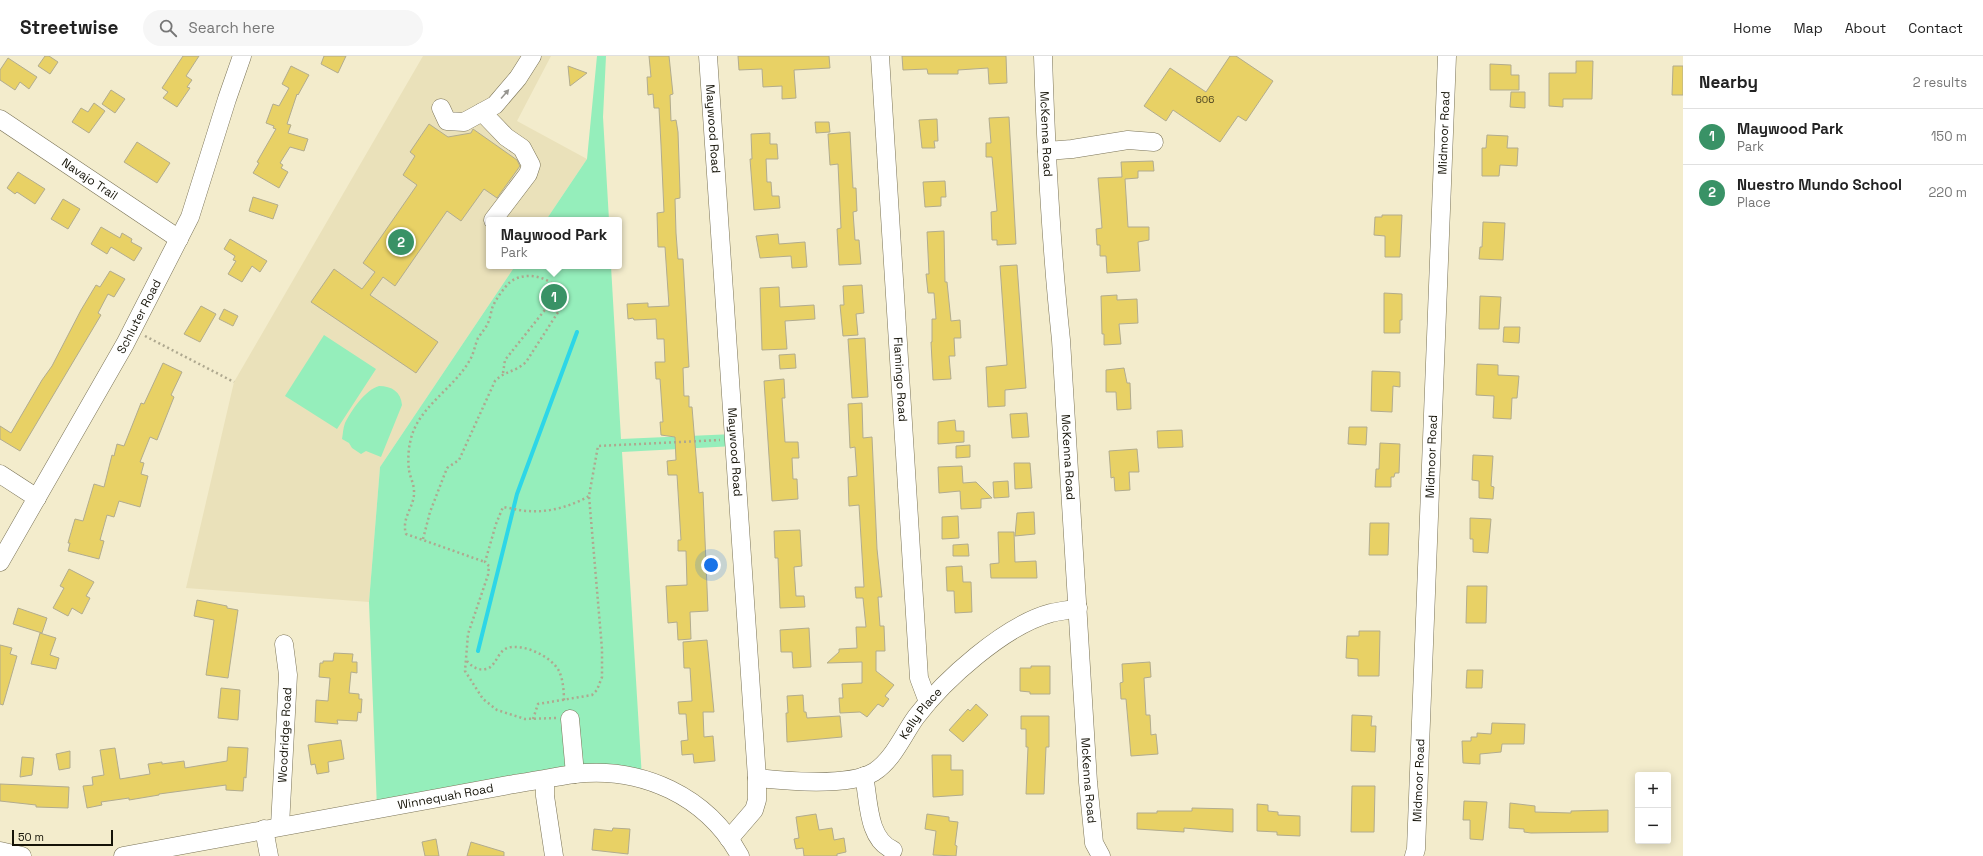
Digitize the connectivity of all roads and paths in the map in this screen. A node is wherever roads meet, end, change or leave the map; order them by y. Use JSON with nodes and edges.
{"nodes":[{"id":1,"x":242,"y":56,"type":"edge"},
{"id":2,"x":532,"y":56,"type":"edge"},
{"id":3,"x":708,"y":56,"type":"edge"},
{"id":4,"x":880,"y":56,"type":"edge"},
{"id":5,"x":1043,"y":56,"type":"edge"},
{"id":6,"x":1448,"y":56,"type":"edge"},
{"id":7,"x":441,"y":108,"type":"dead end"},
{"id":8,"x":482,"y":112,"type":"junction"},
{"id":9,"x":0,"y":119,"type":"edge"},
{"id":10,"x":1154,"y":142,"type":"dead end"},
{"id":11,"x":1048,"y":151,"type":"junction"},
{"id":12,"x":494,"y":217,"type":"edge"},
{"id":13,"x":179,"y":239,"type":"junction"},
{"id":14,"x":560,"y":291,"type":"junction"},
{"id":15,"x":132,"y":329,"type":"junction"},
{"id":16,"x":502,"y":373,"type":"junction"},
{"id":17,"x":234,"y":382,"type":"dead end"},
{"id":18,"x":734,"y":439,"type":"junction"},
{"id":19,"x":0,"y":474,"type":"edge"},
{"id":20,"x":589,"y":496,"type":"junction"},
{"id":21,"x":37,"y":498,"type":"junction"},
{"id":22,"x":422,"y":539,"type":"junction"},
{"id":23,"x":0,"y":562,"type":"edge"},
{"id":24,"x":485,"y":562,"type":"junction"},
{"id":25,"x":1078,"y":608,"type":"junction"},
{"id":26,"x":284,"y":644,"type":"dead end"},
{"id":27,"x":466,"y":661,"type":"junction"},
{"id":28,"x":564,"y":700,"type":"junction"},
{"id":29,"x":928,"y":702,"type":"junction"},
{"id":30,"x":533,"y":719,"type":"junction"},
{"id":31,"x":570,"y":719,"type":"junction"},
{"id":32,"x":575,"y":774,"type":"junction"},
{"id":33,"x":864,"y":776,"type":"junction"},
{"id":34,"x":757,"y":778,"type":"junction"},
{"id":35,"x":545,"y":780,"type":"junction"},
{"id":36,"x":272,"y":828,"type":"junction"},
{"id":37,"x":729,"y":839,"type":"junction"},
{"id":38,"x":893,"y":850,"type":"dead end"},
{"id":39,"x":0,"y":851,"type":"edge"},
{"id":40,"x":22,"y":856,"type":"edge"},
{"id":41,"x":122,"y":856,"type":"edge"},
{"id":42,"x":269,"y":856,"type":"edge"},
{"id":43,"x":554,"y":856,"type":"edge"},
{"id":44,"x":740,"y":856,"type":"edge"},
{"id":45,"x":1101,"y":856,"type":"edge"},
{"id":46,"x":1414,"y":856,"type":"edge"}],
"edges":[{"from":1,"to":13,"type":"street","name":"Schluter Road"},
{"from":8,"to":2,"type":"street","one_way":true},
{"from":3,"to":18,"type":"street","name":"Maywood Road"},
{"from":4,"to":29,"type":"street","name":"Flamingo Road"},
{"from":5,"to":11,"type":"street","name":"McKenna Road"},
{"from":6,"to":46,"type":"street","name":"Midmoor Road"},
{"from":7,"to":8,"type":"street"},
{"from":8,"to":12,"type":"street"},
{"from":9,"to":13,"type":"street","name":"Navajo Trail"},
{"from":10,"to":11,"type":"street"},
{"from":11,"to":25,"type":"street","name":"McKenna Road"},
{"from":13,"to":15,"type":"street","name":"Schluter Road"},
{"from":14,"to":16,"type":"path"},
{"from":14,"to":16,"type":"path"},
{"from":14,"to":22,"type":"path"},
{"from":15,"to":17,"type":"path"},
{"from":15,"to":21,"type":"street","name":"Schluter Road"},
{"from":16,"to":22,"type":"path"},
{"from":18,"to":20,"type":"path"},
{"from":18,"to":34,"type":"street","name":"Maywood Road"},
{"from":19,"to":21,"type":"street"},
{"from":20,"to":24,"type":"path"},
{"from":20,"to":28,"type":"path"},
{"from":21,"to":23,"type":"street","name":"Schluter Road"},
{"from":22,"to":24,"type":"path"},
{"from":24,"to":27,"type":"path"},
{"from":25,"to":29,"type":"street","name":"Kelly Place"},
{"from":25,"to":45,"type":"street","name":"McKenna Road"},
{"from":26,"to":36,"type":"street","name":"Woodridge Road"},
{"from":27,"to":28,"type":"path"},
{"from":27,"to":30,"type":"path"},
{"from":28,"to":30,"type":"path"},
{"from":28,"to":31,"type":"path"},
{"from":29,"to":33,"type":"street","name":"Kelly Place"},
{"from":30,"to":31,"type":"path"},
{"from":31,"to":32,"type":"street"},
{"from":32,"to":35,"type":"street","name":"Winnequah Road"},
{"from":32,"to":37,"type":"street","name":"Winnequah Road"},
{"from":33,"to":34,"type":"street","name":"Kelly Place"},
{"from":33,"to":38,"type":"street"},
{"from":34,"to":37,"type":"street","name":"Maywood Road"},
{"from":35,"to":36,"type":"street","name":"Winnequah Road"},
{"from":35,"to":43,"type":"street"},
{"from":36,"to":41,"type":"street","name":"Winnequah Road"},
{"from":36,"to":42,"type":"street","name":"Woodridge Road"},
{"from":37,"to":44,"type":"street","name":"Winnequah Road"},
{"from":39,"to":40,"type":"street"}]}
